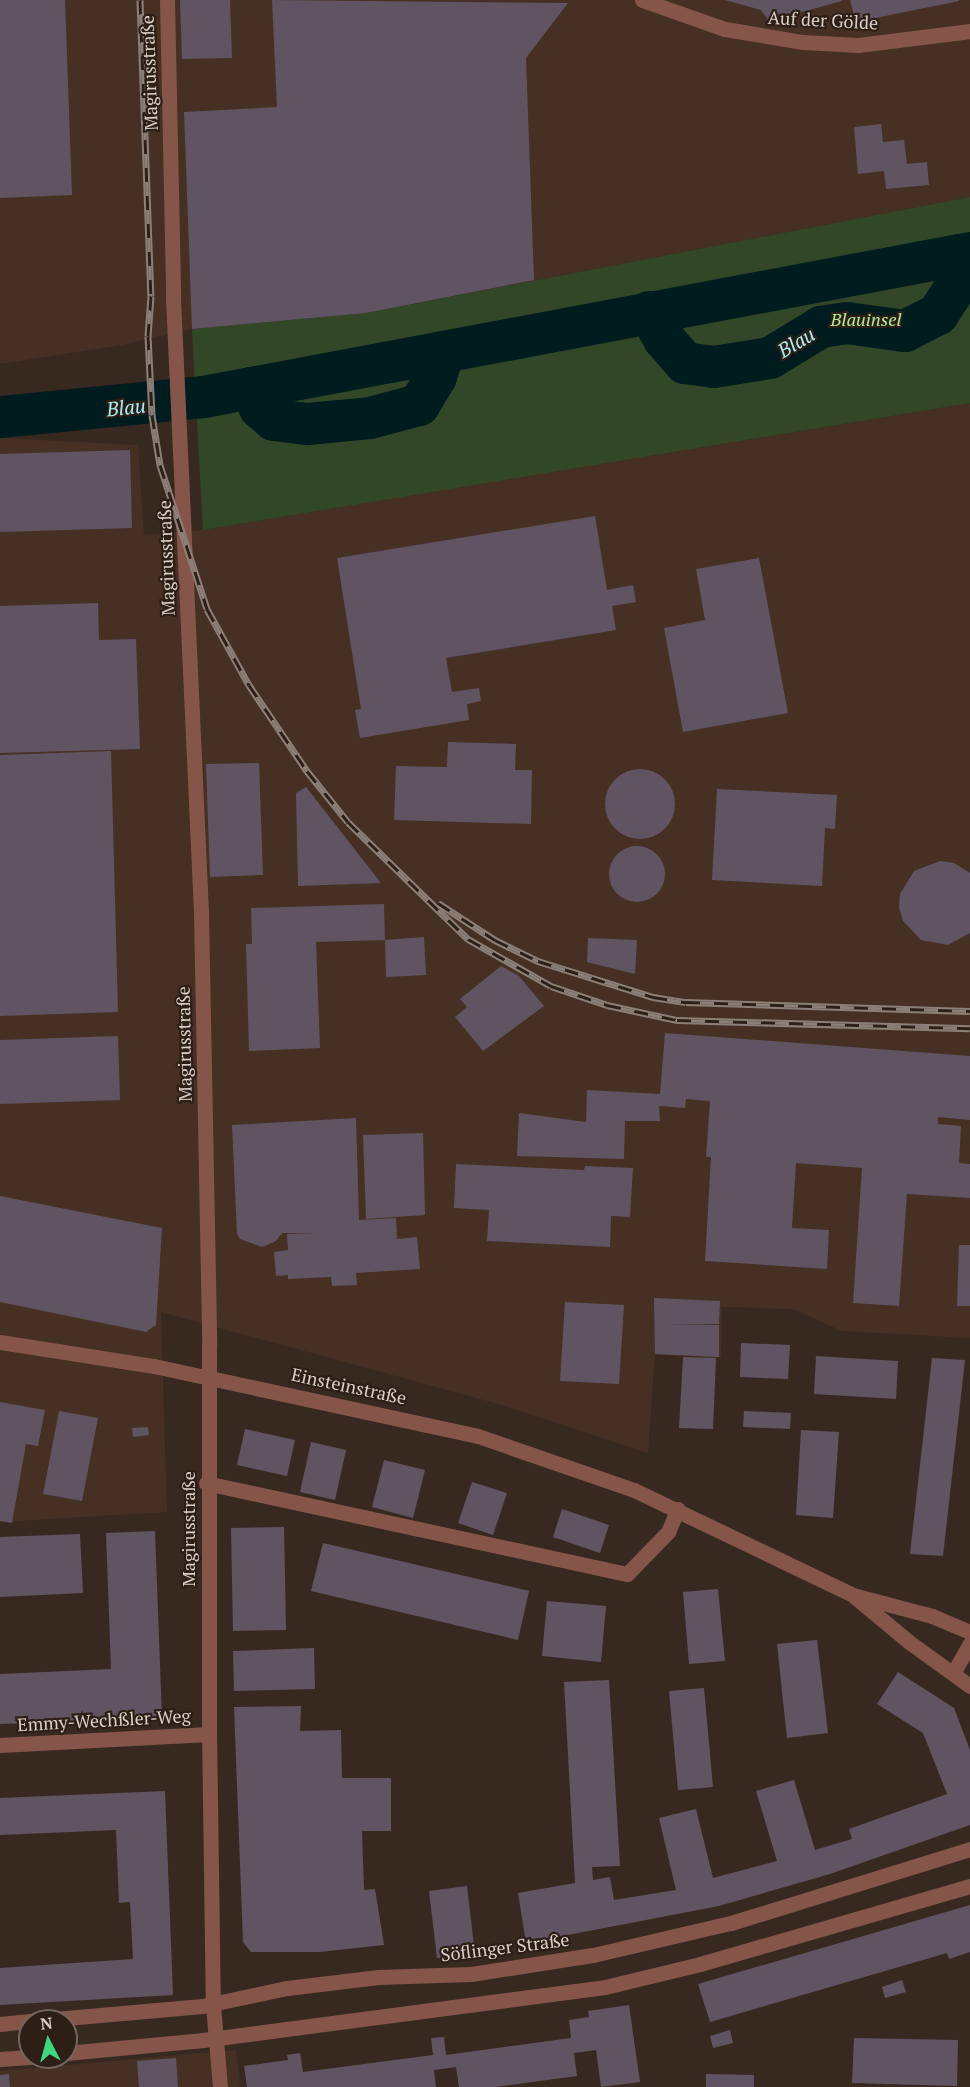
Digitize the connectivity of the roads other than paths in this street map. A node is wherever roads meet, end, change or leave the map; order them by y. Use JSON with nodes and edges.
{"nodes":[{"id":1,"x":167,"y":0,"type":"edge"},
{"id":2,"x":642,"y":0,"type":"edge"},
{"id":3,"x":970,"y":31,"type":"edge"},
{"id":4,"x":0,"y":1342,"type":"edge"},
{"id":5,"x":209,"y":1378,"type":"junction"},
{"id":6,"x":206,"y":1483,"type":"junction"},
{"id":7,"x":678,"y":1509,"type":"junction"},
{"id":8,"x":853,"y":1594,"type":"junction"},
{"id":9,"x":970,"y":1632,"type":"edge"},
{"id":10,"x":970,"y":1643,"type":"edge"},
{"id":11,"x":953,"y":1674,"type":"junction"},
{"id":12,"x":970,"y":1686,"type":"edge"},
{"id":13,"x":209,"y":1734,"type":"junction"},
{"id":14,"x":0,"y":1745,"type":"edge"},
{"id":15,"x":970,"y":1850,"type":"edge"},
{"id":16,"x":970,"y":1886,"type":"edge"},
{"id":17,"x":213,"y":2005,"type":"junction"},
{"id":18,"x":78,"y":2017,"type":"edge"},
{"id":19,"x":18,"y":2022,"type":"edge"},
{"id":20,"x":0,"y":2024,"type":"edge"},
{"id":21,"x":217,"y":2038,"type":"junction"},
{"id":22,"x":78,"y":2052,"type":"edge"},
{"id":23,"x":18,"y":2058,"type":"edge"},
{"id":24,"x":0,"y":2060,"type":"edge"},
{"id":25,"x":220,"y":2087,"type":"edge"}],
"edges":[{"from":1,"to":5,"type":"street","name":"Magirusstraße"},
{"from":2,"to":3,"type":"street","name":"Auf der Gölde"},
{"from":4,"to":5,"type":"street","name":"Einsteinstraße"},
{"from":5,"to":6,"type":"street","name":"Magirusstraße"},
{"from":5,"to":7,"type":"street","name":"Einsteinstraße"},
{"from":6,"to":7,"type":"street"},
{"from":6,"to":13,"type":"street","name":"Magirusstraße"},
{"from":7,"to":8,"type":"street","name":"Einsteinstraße"},
{"from":8,"to":9,"type":"street","name":"Einsteinstraße"},
{"from":8,"to":11,"type":"street","name":"Einsteinstraße"},
{"from":10,"to":11,"type":"street"},
{"from":11,"to":12,"type":"street","name":"Einsteinstraße"},
{"from":13,"to":14,"type":"street","name":"Emmy-Wechßler-Weg"},
{"from":13,"to":17,"type":"street","name":"Magirusstraße"},
{"from":15,"to":17,"type":"street","name":"Söflinger Straße"},
{"from":16,"to":21,"type":"street"},
{"from":17,"to":18,"type":"street","name":"Söflinger Straße"},
{"from":17,"to":21,"type":"street","name":"Magirusstraße"},
{"from":19,"to":20,"type":"street","name":"Söflinger Straße"},
{"from":21,"to":22,"type":"street"},
{"from":21,"to":25,"type":"street","name":"Magirusstraße"},
{"from":23,"to":24,"type":"street"}]}
